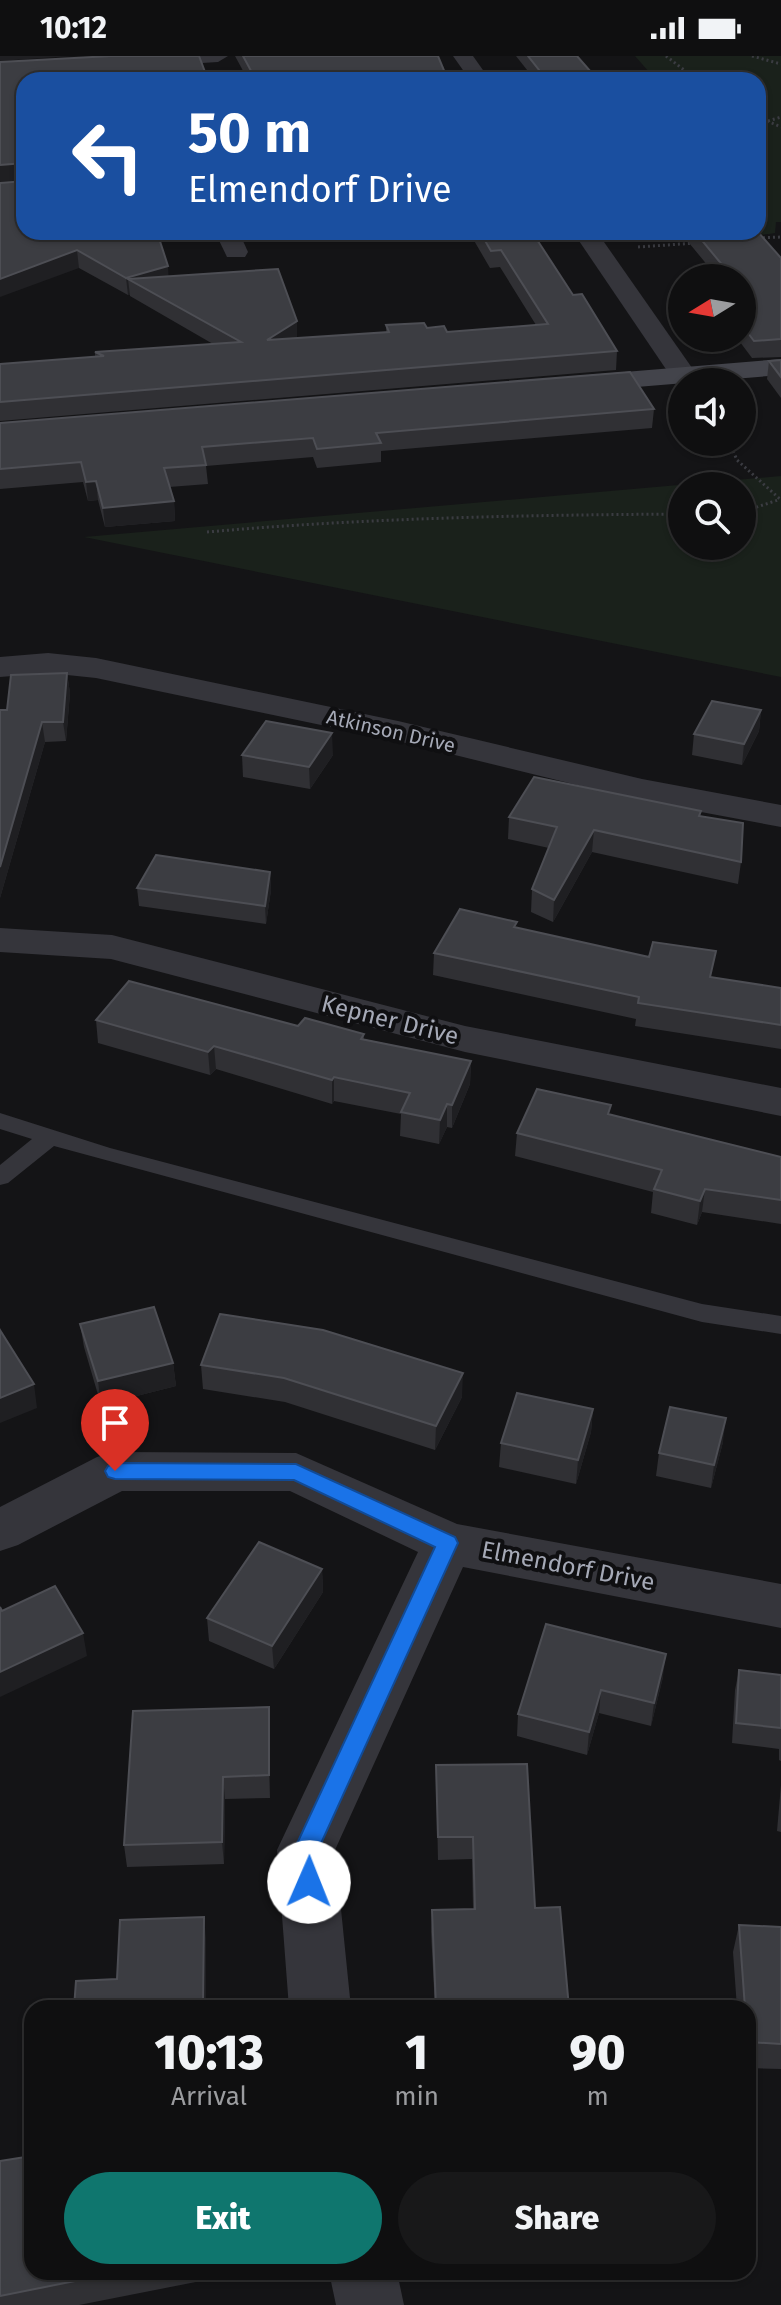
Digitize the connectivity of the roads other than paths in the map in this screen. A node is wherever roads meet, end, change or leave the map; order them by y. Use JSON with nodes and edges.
{"nodes":[{"id":1,"x":218,"y":56,"type":"edge"},
{"id":2,"x":125,"y":62,"type":"edge"},
{"id":3,"x":591,"y":241,"type":"edge"},
{"id":4,"x":781,"y":367,"type":"edge"},
{"id":5,"x":679,"y":368,"type":"edge"},
{"id":6,"x":756,"y":369,"type":"edge"},
{"id":7,"x":668,"y":376,"type":"edge"},
{"id":8,"x":557,"y":386,"type":"edge"},
{"id":9,"x":0,"y":667,"type":"edge"},
{"id":10,"x":781,"y":816,"type":"edge"},
{"id":11,"x":0,"y":940,"type":"edge"},
{"id":12,"x":781,"y":1102,"type":"edge"},
{"id":13,"x":0,"y":1121,"type":"edge"},
{"id":14,"x":51,"y":1137,"type":"junction"},
{"id":15,"x":0,"y":1177,"type":"edge"},
{"id":16,"x":781,"y":1325,"type":"edge"},
{"id":17,"x":0,"y":1531,"type":"edge"},
{"id":18,"x":448,"y":1543,"type":"junction"},
{"id":19,"x":781,"y":1606,"type":"edge"},
{"id":20,"x":319,"y":2000,"type":"edge"},
{"id":21,"x":365,"y":2280,"type":"edge"},
{"id":22,"x":370,"y":2305,"type":"edge"}],
"edges":[{"from":1,"to":2,"type":"street"},
{"from":3,"to":5,"type":"street"},
{"from":4,"to":6,"type":"street"},
{"from":7,"to":8,"type":"street"},
{"from":9,"to":10,"type":"street","name":"Atkinson Drive"},
{"from":11,"to":12,"type":"street","name":"Kepner Drive"},
{"from":13,"to":14,"type":"lane"},
{"from":14,"to":15,"type":"lane"},
{"from":14,"to":16,"type":"lane"},
{"from":17,"to":18,"type":"street","name":"Elmendorf Drive"},
{"from":18,"to":19,"type":"street","name":"Elmendorf Drive"},
{"from":18,"to":20,"type":"street"},
{"from":21,"to":22,"type":"street"}]}
